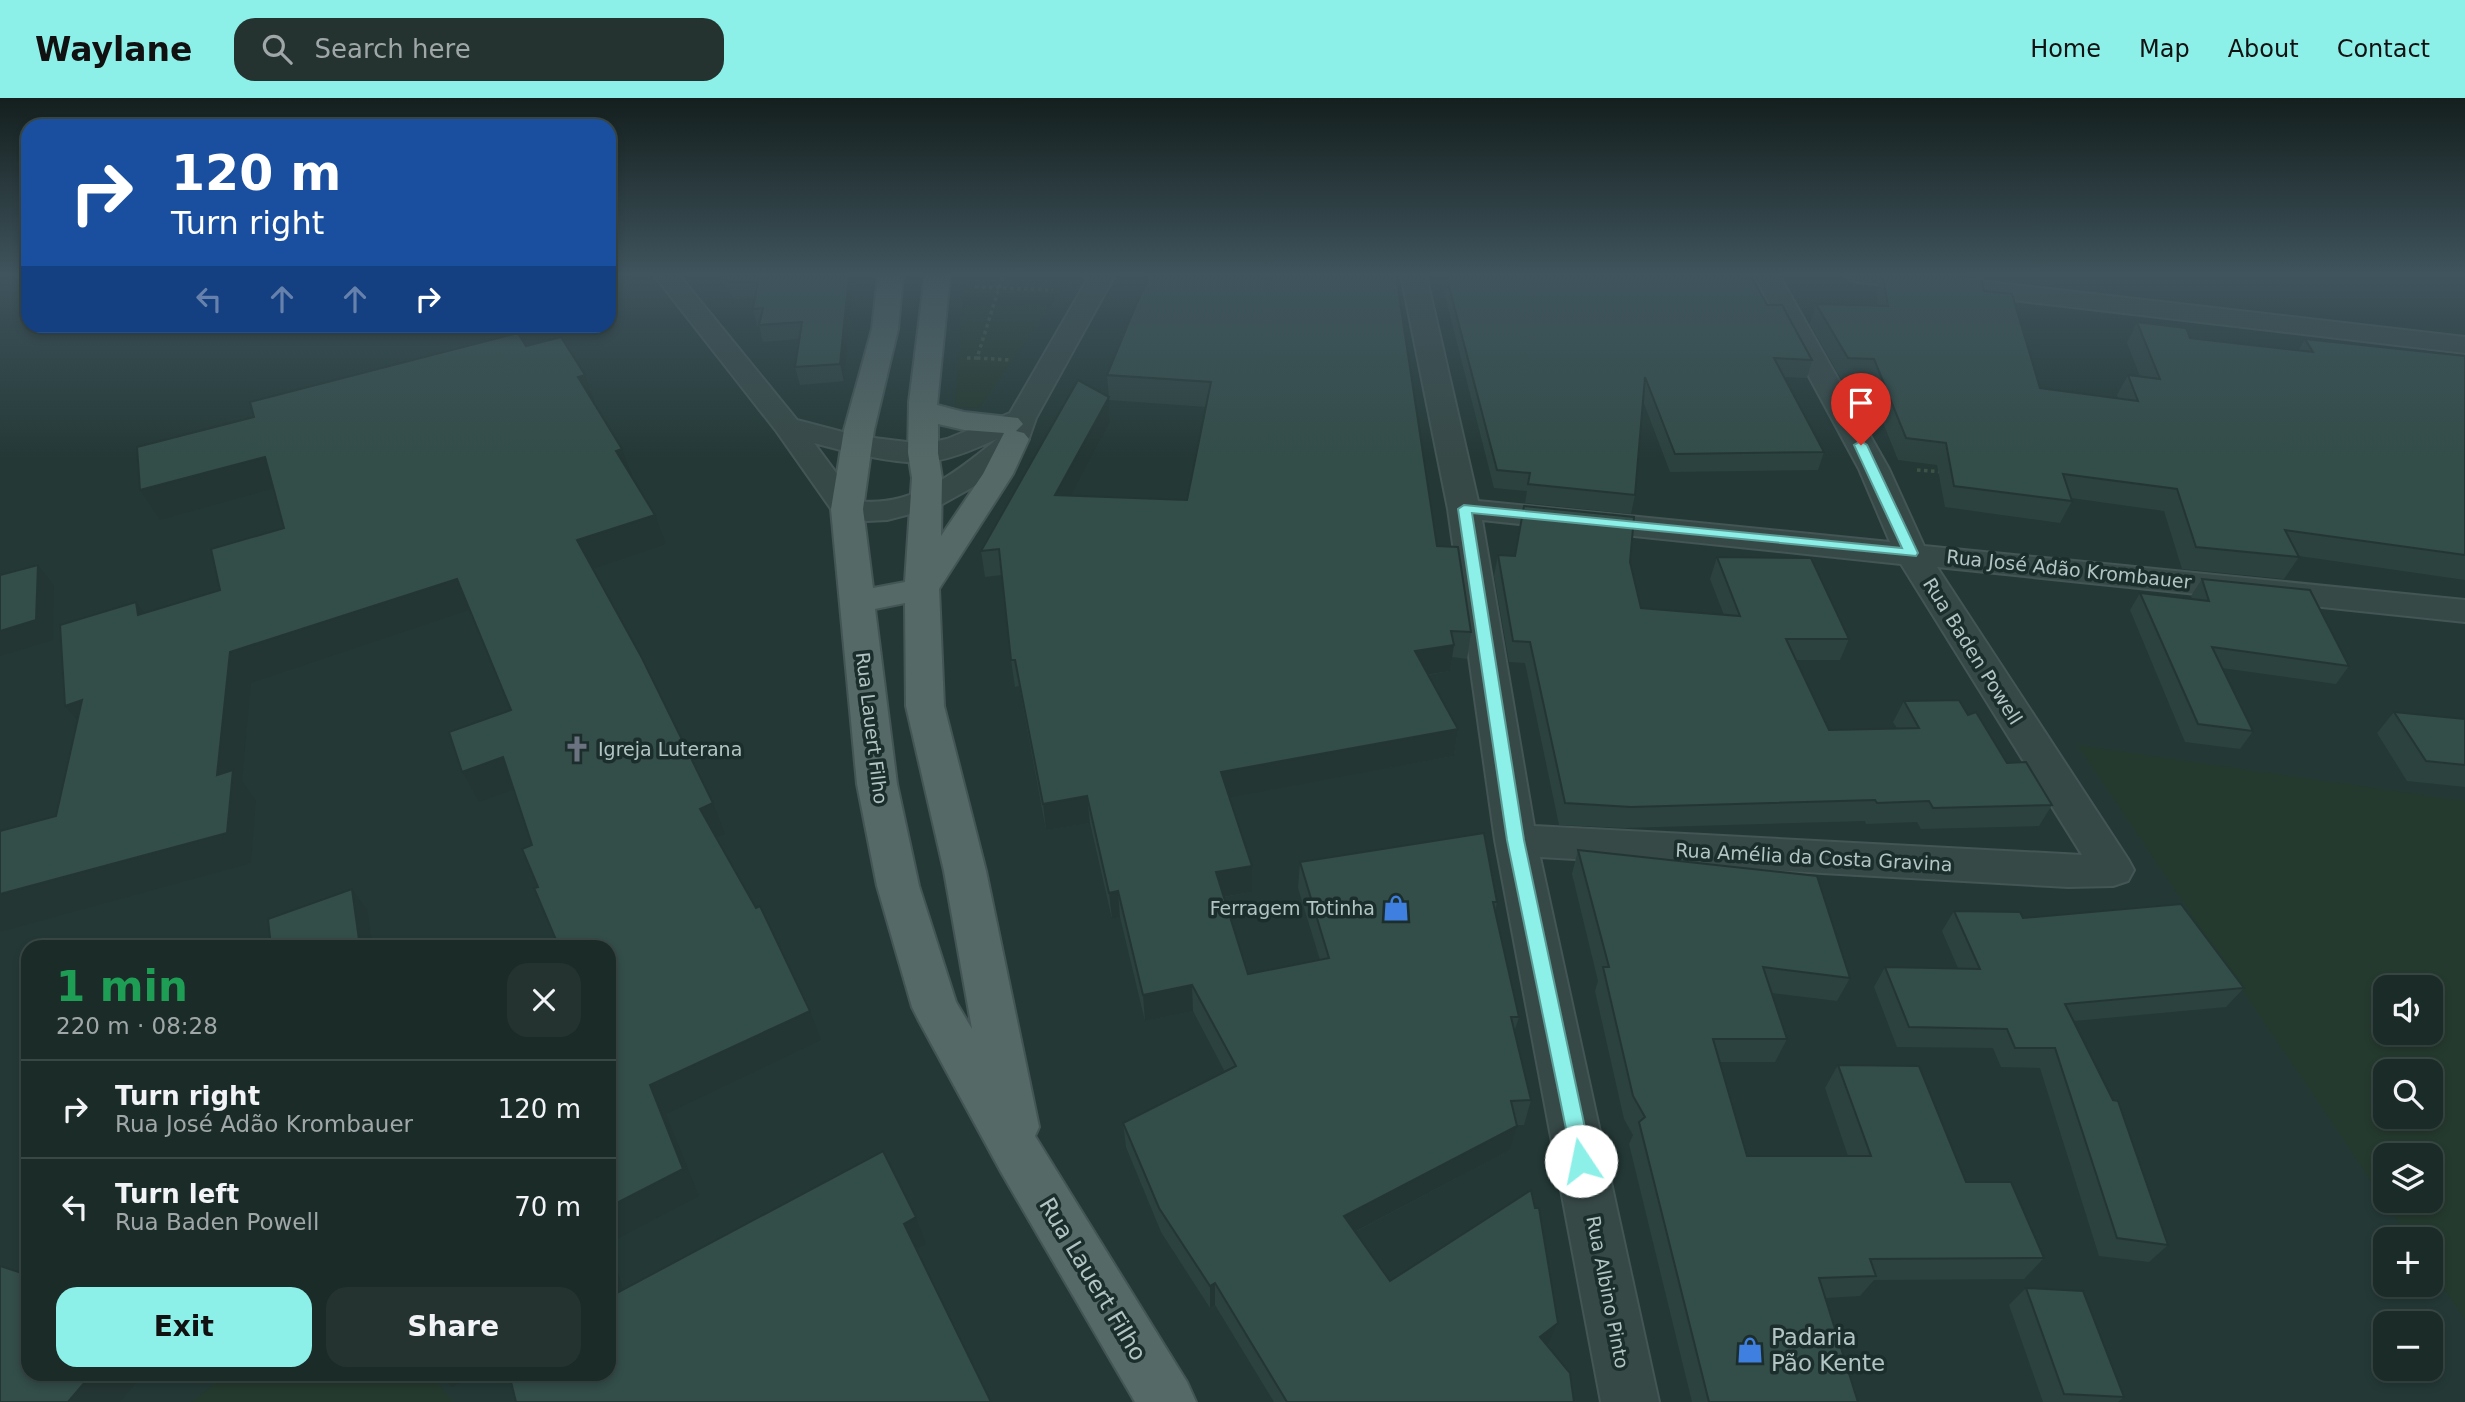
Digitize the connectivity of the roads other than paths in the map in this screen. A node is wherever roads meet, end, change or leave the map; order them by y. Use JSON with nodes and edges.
{"nodes":[{"id":1,"x":715,"y":336,"type":"edge"},
{"id":2,"x":883,"y":336,"type":"edge"},
{"id":3,"x":906,"y":336,"type":"edge"},
{"id":4,"x":932,"y":336,"type":"edge"},
{"id":5,"x":1067,"y":336,"type":"edge"},
{"id":6,"x":1426,"y":336,"type":"edge"},
{"id":7,"x":1800,"y":336,"type":"edge"},
{"id":8,"x":2386,"y":336,"type":"edge"},
{"id":9,"x":931,"y":344,"type":"junction"},
{"id":10,"x":2465,"y":345,"type":"edge"},
{"id":11,"x":923,"y":410,"type":"junction"},
{"id":12,"x":788,"y":426,"type":"junction"},
{"id":13,"x":1014,"y":427,"type":"junction"},
{"id":14,"x":856,"y":445,"type":"junction"},
{"id":15,"x":923,"y":453,"type":"junction"},
{"id":16,"x":926,"y":500,"type":"junction"},
{"id":17,"x":846,"y":509,"type":"junction"},
{"id":18,"x":1464,"y":509,"type":"junction"},
{"id":19,"x":1912,"y":553,"type":"junction"},
{"id":20,"x":922,"y":589,"type":"junction"},
{"id":21,"x":857,"y":602,"type":"junction"},
{"id":22,"x":2465,"y":611,"type":"edge"},
{"id":23,"x":1516,"y":840,"type":"junction"},
{"id":24,"x":2113,"y":870,"type":"joint"},
{"id":25,"x":1019,"y":1156,"type":"junction"},
{"id":26,"x":1167,"y":1402,"type":"edge"},
{"id":27,"x":1630,"y":1402,"type":"edge"}],
"edges":[{"from":1,"to":12,"type":"street"},
{"from":2,"to":14,"type":"main road","name":"Rua Lauert Filho"},
{"from":3,"to":9,"type":"main road"},
{"from":4,"to":9,"type":"main road","name":"Rua Lauert Filho"},
{"from":5,"to":13,"type":"street"},
{"from":6,"to":18,"type":"street","name":"Rua Albino Pinto"},
{"from":7,"to":19,"type":"street","name":"Rua Baden Powell"},
{"from":8,"to":10,"type":"street"},
{"from":9,"to":11,"type":"main road","name":"Rua Lauert Filho"},
{"from":11,"to":13,"type":"main road"},
{"from":11,"to":15,"type":"main road","name":"Rua Lauert Filho"},
{"from":12,"to":14,"type":"street"},
{"from":12,"to":17,"type":"street"},
{"from":13,"to":15,"type":"street"},
{"from":13,"to":16,"type":"street"},
{"from":13,"to":20,"type":"main road"},
{"from":14,"to":15,"type":"street"},
{"from":14,"to":17,"type":"main road","name":"Rua Lauert Filho"},
{"from":15,"to":16,"type":"main road","name":"Rua Lauert Filho"},
{"from":16,"to":17,"type":"street"},
{"from":16,"to":20,"type":"main road","name":"Rua Lauert Filho"},
{"from":17,"to":21,"type":"main road","name":"Rua Lauert Filho"},
{"from":18,"to":19,"type":"street","name":"Rua José Adão Krombauer"},
{"from":18,"to":23,"type":"street","name":"Rua Albino Pinto"},
{"from":19,"to":22,"type":"street","name":"Rua José Adão Krombauer"},
{"from":19,"to":24,"type":"street","name":"Rua Baden Powell"},
{"from":20,"to":21,"type":"main road"},
{"from":20,"to":25,"type":"main road","name":"Rua Lauert Filho"},
{"from":21,"to":25,"type":"main road","name":"Rua Lauert Filho"},
{"from":23,"to":24,"type":"street","name":"Rua Amélia da Costa Gravina"},
{"from":23,"to":27,"type":"street","name":"Rua Albino Pinto"},
{"from":25,"to":26,"type":"main road","name":"Rua Lauert Filho"}]}
